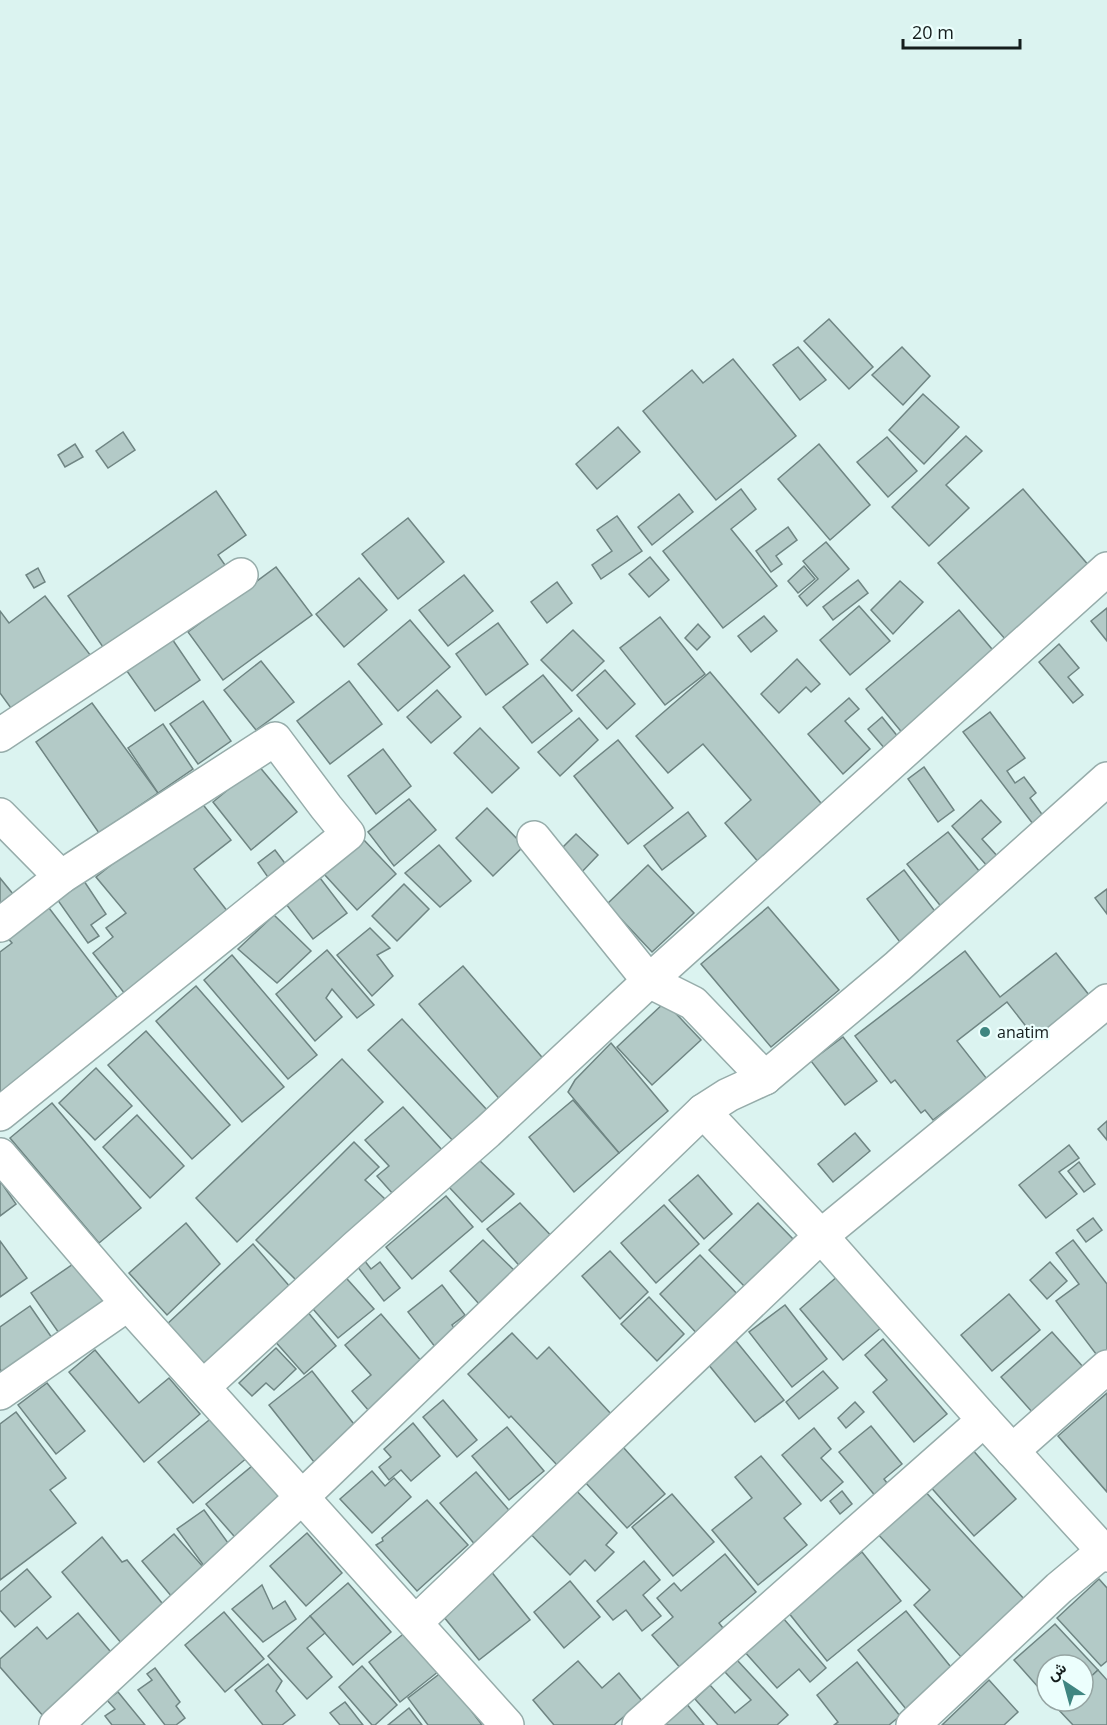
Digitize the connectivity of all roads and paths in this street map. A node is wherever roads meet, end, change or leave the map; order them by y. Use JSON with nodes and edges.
{"nodes":[{"id":1,"x":1107,"y":569,"type":"edge"},
{"id":2,"x":241,"y":575,"type":"dead end"},
{"id":3,"x":0,"y":735,"type":"edge"},
{"id":4,"x":1107,"y":779,"type":"edge"},
{"id":5,"x":0,"y":815,"type":"edge"},
{"id":6,"x":534,"y":838,"type":"dead end"},
{"id":7,"x":61,"y":877,"type":"junction"},
{"id":8,"x":0,"y":925,"type":"edge"},
{"id":9,"x":649,"y":981,"type":"junction"},
{"id":10,"x":1107,"y":1001,"type":"edge"},
{"id":11,"x":765,"y":1078,"type":"junction"},
{"id":12,"x":703,"y":1111,"type":"junction"},
{"id":13,"x":0,"y":1114,"type":"edge"},
{"id":14,"x":0,"y":1155,"type":"edge"},
{"id":15,"x":821,"y":1236,"type":"junction"},
{"id":16,"x":128,"y":1304,"type":"junction"},
{"id":17,"x":1107,"y":1367,"type":"edge"},
{"id":18,"x":203,"y":1387,"type":"junction"},
{"id":19,"x":0,"y":1393,"type":"edge"},
{"id":20,"x":984,"y":1420,"type":"junction"},
{"id":21,"x":1012,"y":1451,"type":"junction"},
{"id":22,"x":302,"y":1497,"type":"junction"},
{"id":23,"x":1106,"y":1552,"type":"edge"},
{"id":24,"x":416,"y":1623,"type":"junction"},
{"id":25,"x":501,"y":1723,"type":"edge"},
{"id":26,"x":56,"y":1725,"type":"edge"},
{"id":27,"x":639,"y":1725,"type":"edge"},
{"id":28,"x":913,"y":1725,"type":"edge"}],
"edges":[{"from":1,"to":9,"type":"street"},
{"from":2,"to":3,"type":"street"},
{"from":4,"to":11,"type":"street"},
{"from":5,"to":7,"type":"street"},
{"from":6,"to":9,"type":"street"},
{"from":7,"to":8,"type":"street"},
{"from":7,"to":13,"type":"street"},
{"from":9,"to":11,"type":"street"},
{"from":9,"to":18,"type":"street"},
{"from":10,"to":15,"type":"street"},
{"from":11,"to":12,"type":"street"},
{"from":12,"to":15,"type":"street"},
{"from":12,"to":22,"type":"street"},
{"from":14,"to":16,"type":"street"},
{"from":15,"to":20,"type":"street"},
{"from":15,"to":24,"type":"street"},
{"from":16,"to":18,"type":"street"},
{"from":16,"to":19,"type":"street"},
{"from":17,"to":21,"type":"street"},
{"from":18,"to":22,"type":"street"},
{"from":20,"to":21,"type":"street"},
{"from":20,"to":27,"type":"street"},
{"from":21,"to":23,"type":"street"},
{"from":22,"to":24,"type":"street"},
{"from":22,"to":26,"type":"street"},
{"from":23,"to":28,"type":"street"},
{"from":24,"to":25,"type":"street"}]}
